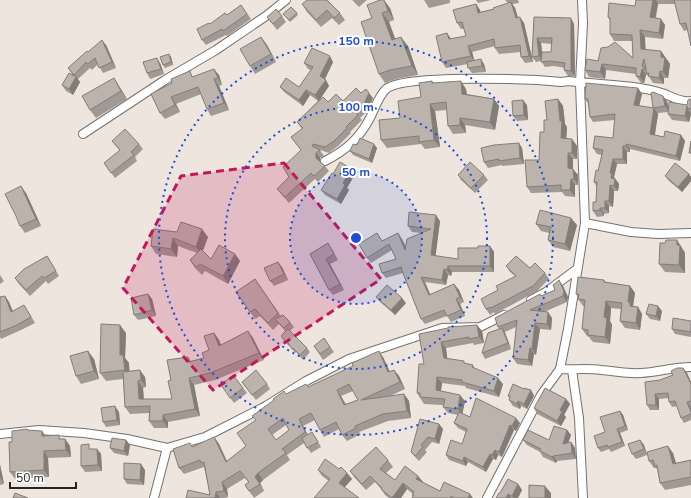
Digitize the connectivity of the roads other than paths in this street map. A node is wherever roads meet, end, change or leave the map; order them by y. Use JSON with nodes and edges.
{"nodes":[{"id":1,"x":286,"y":0,"type":"edge"},
{"id":2,"x":582,"y":0,"type":"edge"},
{"id":3,"x":580,"y":82,"type":"junction"},
{"id":4,"x":691,"y":101,"type":"edge"},
{"id":5,"x":83,"y":134,"type":"dead end"},
{"id":6,"x":325,"y":162,"type":"dead end"},
{"id":7,"x":585,"y":223,"type":"junction"},
{"id":8,"x":691,"y":233,"type":"edge"},
{"id":9,"x":577,"y":269,"type":"junction"},
{"id":10,"x":526,"y":303,"type":"edge"},
{"id":11,"x":512,"y":310,"type":"edge"},
{"id":12,"x":691,"y":367,"type":"edge"},
{"id":13,"x":560,"y":369,"type":"junction"},
{"id":14,"x":572,"y":370,"type":"junction"},
{"id":15,"x":0,"y":434,"type":"edge"},
{"id":16,"x":167,"y":448,"type":"junction"},
{"id":17,"x":154,"y":498,"type":"edge"},
{"id":18,"x":487,"y":498,"type":"edge"},
{"id":19,"x":583,"y":498,"type":"edge"}],
"edges":[{"from":1,"to":5,"type":"street"},
{"from":2,"to":3,"type":"street"},
{"from":3,"to":4,"type":"street"},
{"from":3,"to":6,"type":"street"},
{"from":3,"to":7,"type":"street"},
{"from":7,"to":8,"type":"street"},
{"from":7,"to":9,"type":"street"},
{"from":9,"to":10,"type":"street"},
{"from":9,"to":13,"type":"street"},
{"from":11,"to":16,"type":"street"},
{"from":12,"to":14,"type":"street"},
{"from":13,"to":14,"type":"street"},
{"from":13,"to":18,"type":"street"},
{"from":14,"to":19,"type":"street"},
{"from":15,"to":16,"type":"street"},
{"from":16,"to":17,"type":"street"}]}
